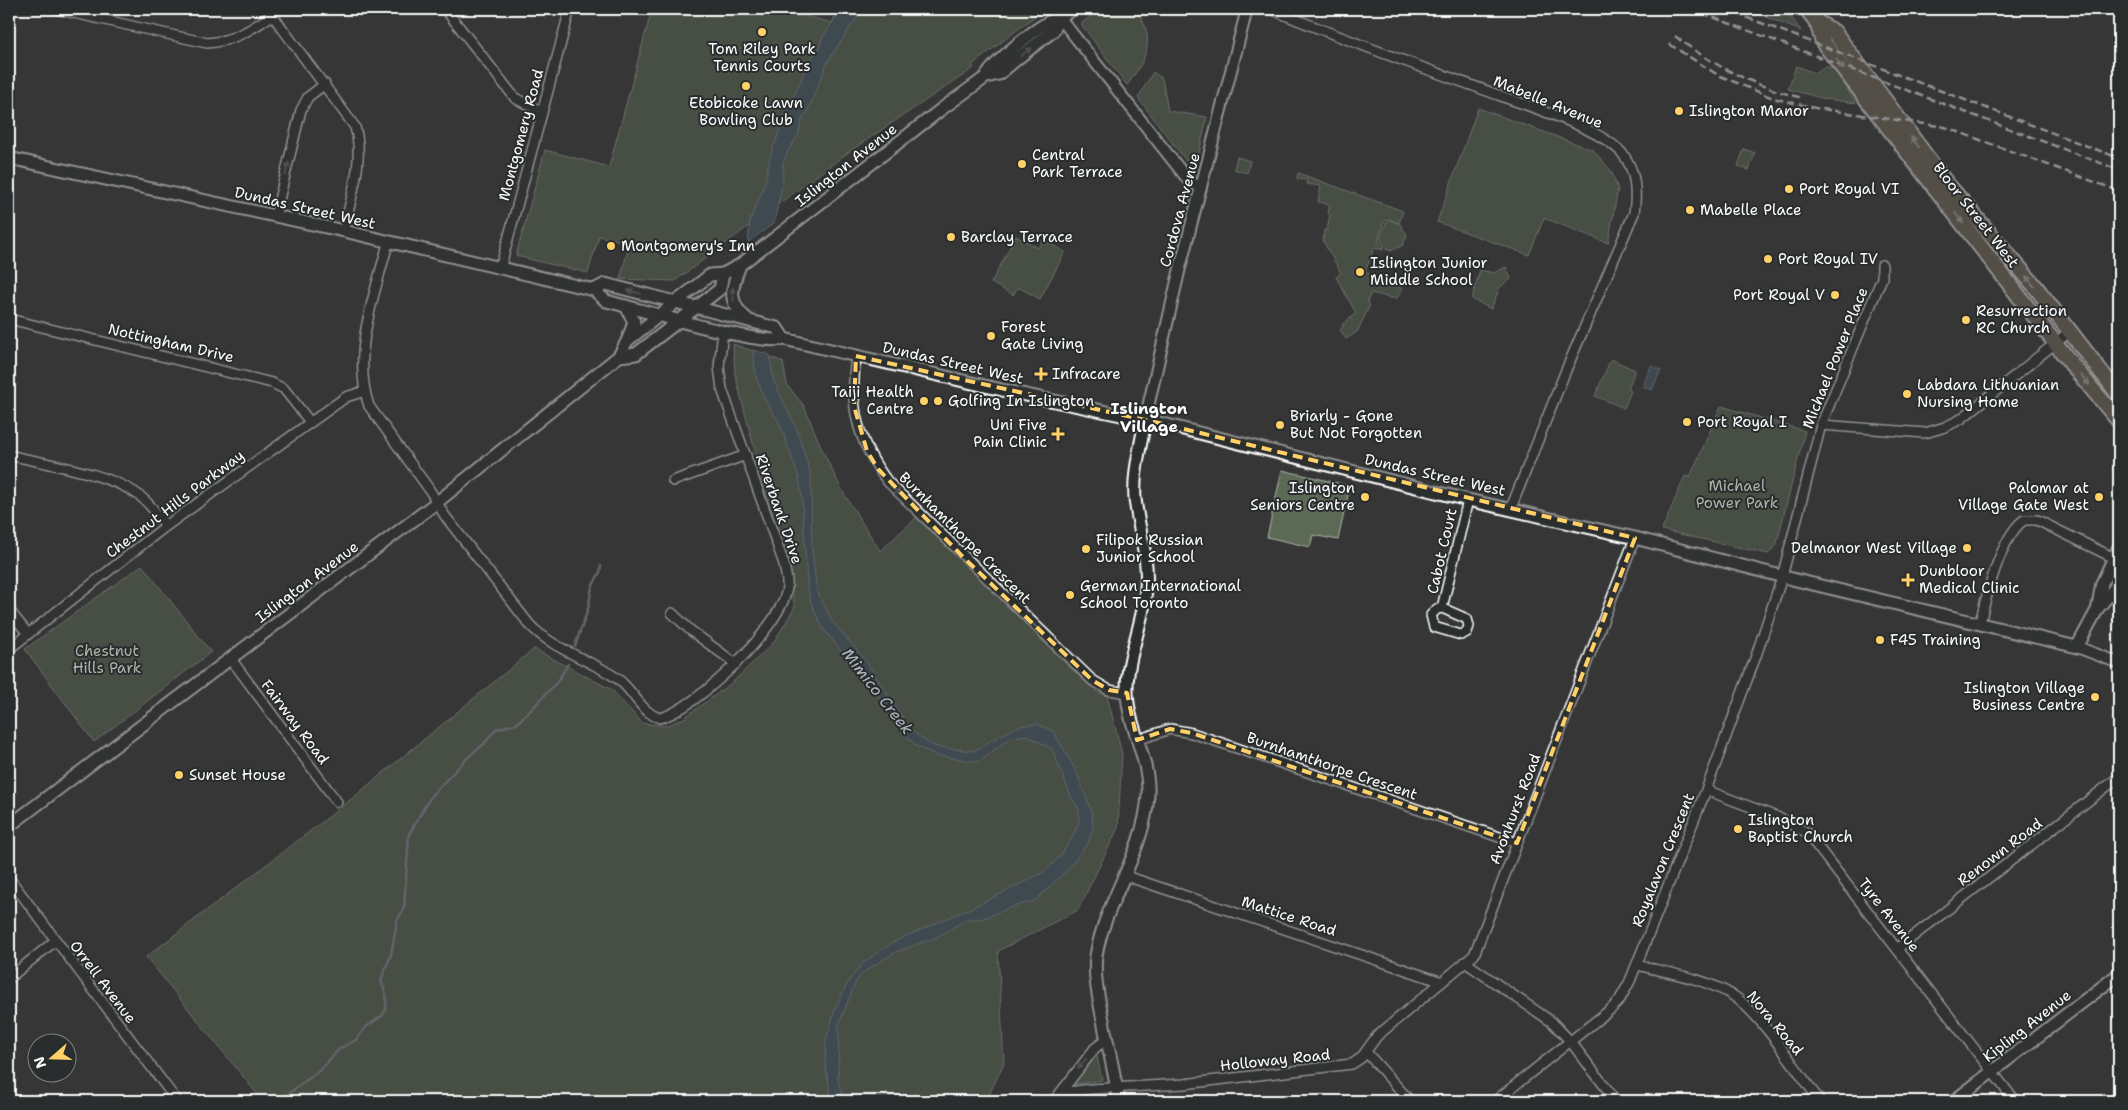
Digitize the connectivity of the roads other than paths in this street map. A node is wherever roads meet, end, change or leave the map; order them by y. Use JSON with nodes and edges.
{"nodes":[{"id":1,"x":56,"y":9,"type":"edge"},
{"id":2,"x":444,"y":9,"type":"edge"},
{"id":3,"x":570,"y":9,"type":"edge"},
{"id":4,"x":1052,"y":9,"type":"edge"},
{"id":5,"x":1074,"y":9,"type":"edge"},
{"id":6,"x":1247,"y":9,"type":"edge"},
{"id":7,"x":1271,"y":9,"type":"edge"},
{"id":8,"x":1807,"y":9,"type":"edge"},
{"id":9,"x":270,"y":12,"type":"edge"},
{"id":10,"x":1060,"y":19,"type":"junction"},
{"id":11,"x":1817,"y":22,"type":"junction"},
{"id":12,"x":325,"y":84,"type":"junction"},
{"id":13,"x":541,"y":112,"type":"junction"},
{"id":14,"x":9,"y":158,"type":"edge"},
{"id":15,"x":1201,"y":188,"type":"junction"},
{"id":16,"x":275,"y":216,"type":"junction"},
{"id":17,"x":344,"y":231,"type":"junction"},
{"id":18,"x":388,"y":242,"type":"junction"},
{"id":19,"x":740,"y":265,"type":"junction"},
{"id":20,"x":1882,"y":265,"type":"dead end"},
{"id":21,"x":500,"y":269,"type":"junction"},
{"id":22,"x":724,"y":274,"type":"junction"},
{"id":23,"x":594,"y":290,"type":"junction"},
{"id":24,"x":676,"y":302,"type":"junction"},
{"id":25,"x":626,"y":306,"type":"junction"},
{"id":26,"x":696,"y":307,"type":"junction"},
{"id":27,"x":661,"y":315,"type":"junction"},
{"id":28,"x":9,"y":319,"type":"edge"},
{"id":29,"x":747,"y":319,"type":"junction"},
{"id":30,"x":680,"y":320,"type":"junction"},
{"id":31,"x":724,"y":331,"type":"junction"},
{"id":32,"x":2069,"y":332,"type":"junction"},
{"id":33,"x":784,"y":339,"type":"junction"},
{"id":34,"x":627,"y":341,"type":"junction"},
{"id":35,"x":2054,"y":343,"type":"junction"},
{"id":36,"x":619,"y":356,"type":"junction"},
{"id":37,"x":856,"y":356,"type":"junction"},
{"id":38,"x":365,"y":391,"type":"junction"},
{"id":39,"x":2119,"y":395,"type":"edge"},
{"id":40,"x":1145,"y":420,"type":"junction"},
{"id":41,"x":2119,"y":421,"type":"edge"},
{"id":42,"x":310,"y":422,"type":"junction"},
{"id":43,"x":1820,"y":425,"type":"junction"},
{"id":44,"x":9,"y":455,"type":"edge"},
{"id":45,"x":746,"y":456,"type":"junction"},
{"id":46,"x":673,"y":481,"type":"dead end"},
{"id":47,"x":1468,"y":500,"type":"junction"},
{"id":48,"x":436,"y":503,"type":"junction"},
{"id":49,"x":1510,"y":508,"type":"junction"},
{"id":50,"x":166,"y":526,"type":"junction"},
{"id":51,"x":1635,"y":538,"type":"junction"},
{"id":52,"x":2119,"y":547,"type":"edge"},
{"id":53,"x":2114,"y":558,"type":"junction"},
{"id":54,"x":1782,"y":577,"type":"junction"},
{"id":55,"x":2119,"y":578,"type":"edge"},
{"id":56,"x":1442,"y":608,"type":"dead end"},
{"id":57,"x":2098,"y":608,"type":"junction"},
{"id":58,"x":9,"y":610,"type":"edge"},
{"id":59,"x":672,"y":613,"type":"dead end"},
{"id":60,"x":1980,"y":623,"type":"junction"},
{"id":61,"x":28,"y":634,"type":"junction"},
{"id":62,"x":2077,"y":647,"type":"junction"},
{"id":63,"x":9,"y":650,"type":"edge"},
{"id":64,"x":231,"y":659,"type":"junction"},
{"id":65,"x":2119,"y":663,"type":"edge"},
{"id":66,"x":736,"y":664,"type":"junction"},
{"id":67,"x":1127,"y":693,"type":"junction"},
{"id":68,"x":1137,"y":740,"type":"junction"},
{"id":69,"x":2119,"y":778,"type":"edge"},
{"id":70,"x":1706,"y":790,"type":"junction"},
{"id":71,"x":337,"y":802,"type":"dead end"},
{"id":72,"x":9,"y":826,"type":"edge"},
{"id":73,"x":1517,"y":843,"type":"junction"},
{"id":74,"x":1126,"y":876,"type":"junction"},
{"id":75,"x":9,"y":878,"type":"edge"},
{"id":76,"x":55,"y":941,"type":"junction"},
{"id":77,"x":1898,"y":948,"type":"junction"},
{"id":78,"x":1465,"y":962,"type":"junction"},
{"id":79,"x":1636,"y":965,"type":"junction"},
{"id":80,"x":2119,"y":974,"type":"edge"},
{"id":81,"x":9,"y":978,"type":"edge"},
{"id":82,"x":1442,"y":982,"type":"junction"},
{"id":83,"x":1107,"y":1038,"type":"junction"},
{"id":84,"x":1571,"y":1042,"type":"junction"},
{"id":85,"x":1366,"y":1052,"type":"junction"},
{"id":86,"x":1992,"y":1072,"type":"junction"},
{"id":87,"x":1117,"y":1089,"type":"junction"},
{"id":88,"x":1061,"y":1093,"type":"junction"},
{"id":89,"x":177,"y":1101,"type":"edge"},
{"id":90,"x":1054,"y":1101,"type":"edge"},
{"id":91,"x":1119,"y":1101,"type":"edge"},
{"id":92,"x":1410,"y":1101,"type":"edge"},
{"id":93,"x":1495,"y":1101,"type":"edge"},
{"id":94,"x":1616,"y":1101,"type":"edge"},
{"id":95,"x":1820,"y":1101,"type":"edge"},
{"id":96,"x":1954,"y":1101,"type":"edge"},
{"id":97,"x":2015,"y":1101,"type":"edge"}],
"edges":[{"from":1,"to":9,"type":"street"},
{"from":2,"to":13,"type":"street"},
{"from":3,"to":13,"type":"street","name":"Montgomery Road"},
{"from":4,"to":10,"type":"street"},
{"from":5,"to":10,"type":"main road","name":"Islington Avenue"},
{"from":6,"to":15,"type":"street","name":"Cordova Avenue"},
{"from":7,"to":49,"type":"street","name":"Mabelle Avenue"},
{"from":8,"to":11,"type":"main road","name":"Bloor Street West"},
{"from":9,"to":12,"type":"street"},
{"from":10,"to":15,"type":"street"},
{"from":10,"to":19,"type":"main road","name":"Islington Avenue"},
{"from":32,"to":11,"type":"main road","name":"Bloor Street West","one_way":true},
{"from":11,"to":35,"type":"main road","name":"Bloor Street West","one_way":true},
{"from":16,"to":12,"type":"street","one_way":true},
{"from":12,"to":17,"type":"street"},
{"from":13,"to":21,"type":"street","name":"Montgomery Road"},
{"from":14,"to":16,"type":"main road","name":"Dundas Street West"},
{"from":15,"to":40,"type":"street","name":"Cordova Avenue"},
{"from":16,"to":17,"type":"main road","name":"Dundas Street West"},
{"from":17,"to":18,"type":"main road","name":"Dundas Street West"},
{"from":18,"to":21,"type":"main road","name":"Dundas Street West"},
{"from":18,"to":38,"type":"street","name":"Riverbank Drive"},
{"from":19,"to":22,"type":"main road","name":"Islington Avenue"},
{"from":29,"to":19,"type":"main road","one_way":true},
{"from":20,"to":43,"type":"street","name":"Michael Power Place"},
{"from":21,"to":23,"type":"main road","name":"Dundas Street West"},
{"from":22,"to":24,"type":"main road","name":"Islington Avenue"},
{"from":22,"to":26,"type":"main road","name":"Islington Avenue"},
{"from":24,"to":23,"type":"main road","name":"Dundas Street West","one_way":true},
{"from":23,"to":25,"type":"main road","name":"Dundas Street West"},
{"from":24,"to":26,"type":"main road","name":"Dundas Street West"},
{"from":24,"to":27,"type":"main road","name":"Islington Avenue"},
{"from":25,"to":27,"type":"main road","name":"Dundas Street West"},
{"from":25,"to":34,"type":"main road"},
{"from":26,"to":29,"type":"main road","name":"Dundas Street West"},
{"from":26,"to":30,"type":"main road","name":"Islington Avenue"},
{"from":27,"to":30,"type":"main road","name":"Dundas Street West"},
{"from":27,"to":34,"type":"main road","name":"Islington Avenue"},
{"from":28,"to":42,"type":"street","name":"Nottingham Drive"},
{"from":29,"to":33,"type":"main road","name":"Dundas Street West"},
{"from":30,"to":31,"type":"main road","name":"Dundas Street West"},
{"from":30,"to":36,"type":"main road","name":"Islington Avenue"},
{"from":31,"to":33,"type":"main road","name":"Dundas Street West"},
{"from":31,"to":45,"type":"street","name":"Riverbank Drive"},
{"from":32,"to":35,"type":"street"},
{"from":32,"to":39,"type":"main road","name":"Bloor Street West"},
{"from":33,"to":37,"type":"main road","name":"Dundas Street West"},
{"from":34,"to":36,"type":"main road","name":"Islington Avenue"},
{"from":35,"to":41,"type":"main road","name":"Bloor Street West","one_way":true},
{"from":35,"to":43,"type":"street"},
{"from":36,"to":48,"type":"main road","name":"Islington Avenue"},
{"from":37,"to":40,"type":"main road","name":"Dundas Street West"},
{"from":37,"to":67,"type":"street","name":"Burnhamthorpe Crescent","one_way":true},
{"from":38,"to":42,"type":"street","name":"Chestnut Hills Parkway"},
{"from":38,"to":48,"type":"street","name":"Riverbank Drive"},
{"from":40,"to":47,"type":"main road","name":"Dundas Street West"},
{"from":40,"to":67,"type":"main road"},
{"from":42,"to":50,"type":"street","name":"Chestnut Hills Parkway"},
{"from":43,"to":54,"type":"street","name":"Michael Power Place"},
{"from":44,"to":50,"type":"street"},
{"from":45,"to":46,"type":"street"},
{"from":45,"to":66,"type":"street","name":"Riverbank Drive"},
{"from":47,"to":49,"type":"main road","name":"Dundas Street West"},
{"from":47,"to":56,"type":"street","name":"Cabot Court"},
{"from":48,"to":64,"type":"main road","name":"Islington Avenue"},
{"from":48,"to":66,"type":"street","name":"Riverbank Drive"},
{"from":49,"to":51,"type":"main road","name":"Dundas Street West"},
{"from":50,"to":61,"type":"street","name":"Chestnut Hills Parkway"},
{"from":51,"to":54,"type":"main road","name":"Dundas Street West"},
{"from":51,"to":73,"type":"street","name":"Avonhurst Road"},
{"from":52,"to":53,"type":"main road"},
{"from":53,"to":57,"type":"main road"},
{"from":53,"to":60,"type":"street"},
{"from":54,"to":60,"type":"main road","name":"Dundas Street West"},
{"from":54,"to":70,"type":"street","name":"Royalavon Crescent"},
{"from":55,"to":57,"type":"main road"},
{"from":57,"to":62,"type":"main road"},
{"from":58,"to":61,"type":"street"},
{"from":59,"to":66,"type":"street"},
{"from":60,"to":62,"type":"main road","name":"Dundas Street West"},
{"from":61,"to":63,"type":"street","name":"Chestnut Hills Parkway"},
{"from":62,"to":65,"type":"street","name":"Dundas Street West"},
{"from":64,"to":71,"type":"street","name":"Fairway Road"},
{"from":64,"to":72,"type":"main road","name":"Islington Avenue"},
{"from":67,"to":68,"type":"main road"},
{"from":68,"to":73,"type":"street","name":"Burnhamthorpe Crescent"},
{"from":68,"to":74,"type":"main road"},
{"from":69,"to":77,"type":"street","name":"Renown Road"},
{"from":70,"to":77,"type":"street","name":"Tyre Avenue"},
{"from":70,"to":79,"type":"street","name":"Royalavon Crescent"},
{"from":73,"to":78,"type":"street","name":"Avonhurst Road"},
{"from":74,"to":82,"type":"street","name":"Mattice Road"},
{"from":74,"to":83,"type":"main road"},
{"from":75,"to":76,"type":"street","name":"Orrell Avenue"},
{"from":76,"to":81,"type":"street"},
{"from":76,"to":89,"type":"street","name":"Orrell Avenue"},
{"from":77,"to":86,"type":"street","name":"Tyre Avenue"},
{"from":78,"to":82,"type":"street","name":"Avonhurst Road"},
{"from":78,"to":84,"type":"street"},
{"from":79,"to":84,"type":"street","name":"Royalavon Crescent"},
{"from":79,"to":95,"type":"street","name":"Nora Road"},
{"from":80,"to":86,"type":"main road","name":"Kipling Avenue"},
{"from":82,"to":85,"type":"street","name":"Avonhurst Road"},
{"from":83,"to":87,"type":"main road"},
{"from":83,"to":88,"type":"street","one_way":true},
{"from":84,"to":93,"type":"street","name":"Royalavon Crescent"},
{"from":84,"to":94,"type":"street"},
{"from":85,"to":87,"type":"street","name":"Holloway Road"},
{"from":85,"to":92,"type":"street"},
{"from":86,"to":96,"type":"main road","name":"Kipling Avenue"},
{"from":86,"to":97,"type":"street","name":"Tyre Avenue"},
{"from":87,"to":88,"type":"street","name":"Holloway Road"},
{"from":87,"to":91,"type":"main road"},
{"from":88,"to":90,"type":"street"}]}
